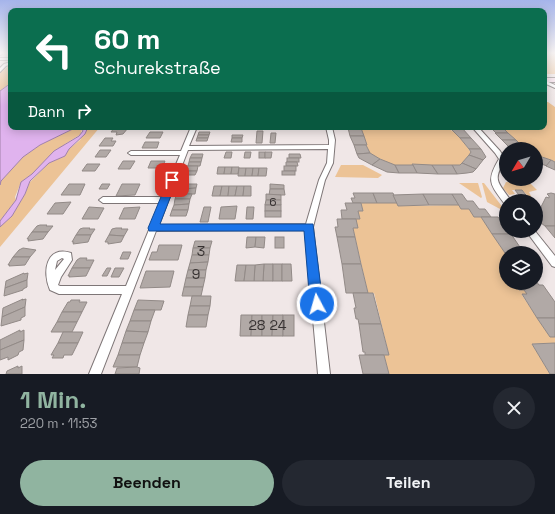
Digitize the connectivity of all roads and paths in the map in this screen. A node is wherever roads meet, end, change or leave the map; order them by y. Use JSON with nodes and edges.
{"nodes":[{"id":1,"x":193,"y":130,"type":"edge"},
{"id":2,"x":330,"y":130,"type":"edge"},
{"id":3,"x":478,"y":130,"type":"edge"},
{"id":4,"x":331,"y":147,"type":"junction"},
{"id":5,"x":184,"y":151,"type":"junction"},
{"id":6,"x":131,"y":153,"type":"dead end"},
{"id":7,"x":501,"y":194,"type":"edge"},
{"id":8,"x":103,"y":200,"type":"dead end"},
{"id":9,"x":164,"y":200,"type":"junction"},
{"id":10,"x":309,"y":227,"type":"junction"},
{"id":11,"x":153,"y":228,"type":"junction"},
{"id":12,"x":535,"y":238,"type":"edge"},
{"id":13,"x":555,"y":263,"type":"edge"},
{"id":14,"x":53,"y":287,"type":"dead end"},
{"id":15,"x":128,"y":290,"type":"junction"},
{"id":16,"x":95,"y":374,"type":"edge"},
{"id":17,"x":324,"y":374,"type":"edge"}],
"edges":[{"from":1,"to":5,"type":"street"},
{"from":2,"to":4,"type":"street"},
{"from":3,"to":7,"type":"street"},
{"from":4,"to":5,"type":"street"},
{"from":4,"to":10,"type":"street"},
{"from":5,"to":6,"type":"street"},
{"from":5,"to":9,"type":"street"},
{"from":8,"to":9,"type":"street"},
{"from":9,"to":11,"type":"street"},
{"from":10,"to":11,"type":"street"},
{"from":10,"to":17,"type":"street"},
{"from":11,"to":15,"type":"street"},
{"from":12,"to":13,"type":"street"},
{"from":14,"to":15,"type":"street"},
{"from":15,"to":16,"type":"street"}]}
